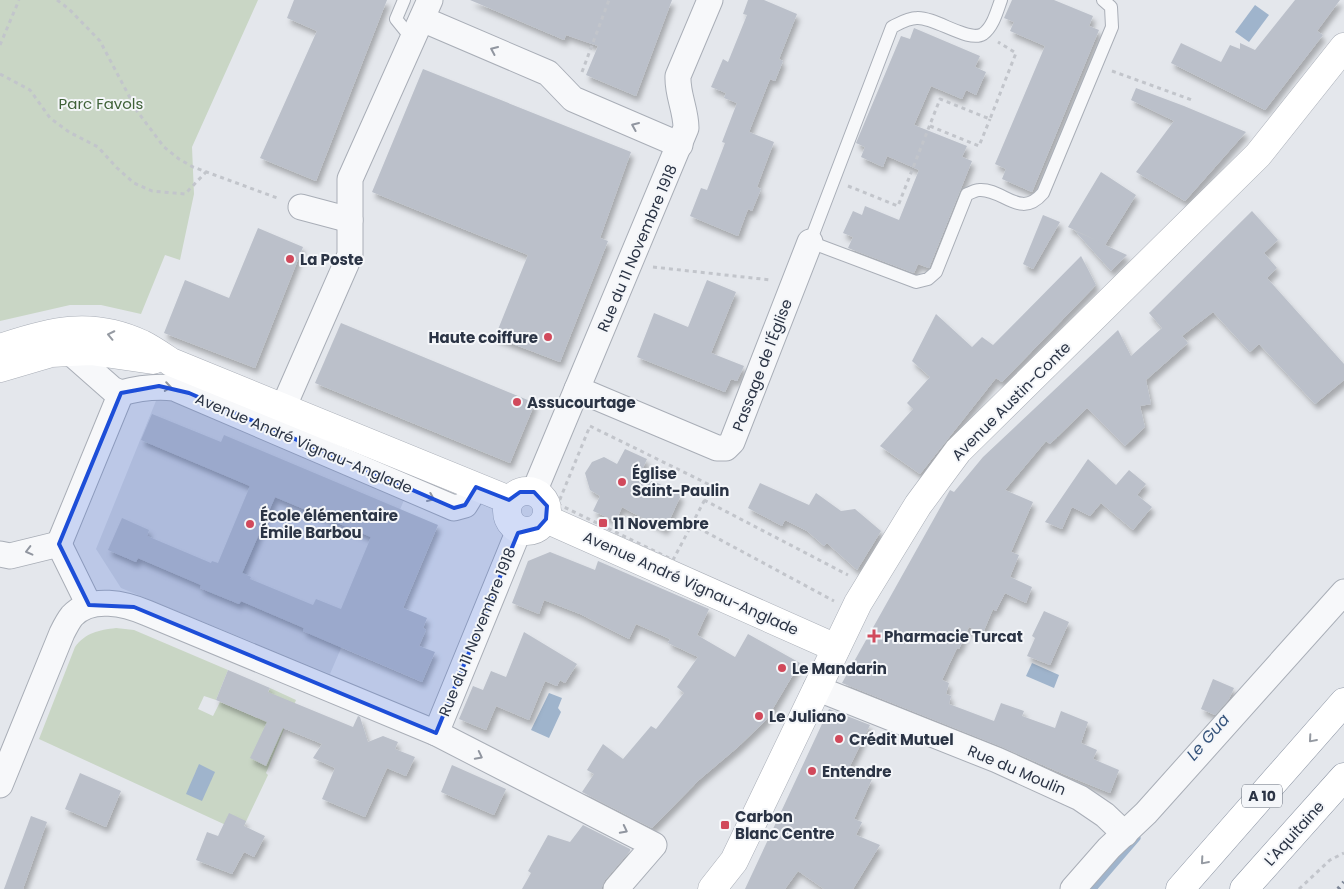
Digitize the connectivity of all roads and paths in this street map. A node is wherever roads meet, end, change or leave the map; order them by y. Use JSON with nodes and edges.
{"nodes":[{"id":1,"x":19,"y":0,"type":"edge"},
{"id":2,"x":57,"y":0,"type":"edge"},
{"id":3,"x":404,"y":0,"type":"edge"},
{"id":4,"x":609,"y":0,"type":"edge"},
{"id":5,"x":710,"y":0,"type":"edge"},
{"id":6,"x":1001,"y":0,"type":"edge"},
{"id":7,"x":1102,"y":0,"type":"edge"},
{"id":8,"x":422,"y":20,"type":"edge"},
{"id":9,"x":987,"y":30,"type":"junction"},
{"id":10,"x":0,"y":45,"type":"edge"},
{"id":11,"x":1344,"y":47,"type":"edge"},
{"id":12,"x":1096,"y":65,"type":"junction"},
{"id":13,"x":582,"y":72,"type":"dead end"},
{"id":14,"x":0,"y":74,"type":"edge"},
{"id":15,"x":1192,"y":100,"type":"dead end"},
{"id":16,"x":990,"y":119,"type":"junction"},
{"id":17,"x":930,"y":126,"type":"junction"},
{"id":18,"x":680,"y":146,"type":"junction"},
{"id":19,"x":206,"y":172,"type":"junction"},
{"id":20,"x":833,"y":180,"type":"junction"},
{"id":21,"x":301,"y":207,"type":"joint"},
{"id":22,"x":350,"y":220,"type":"junction"},
{"id":23,"x":810,"y":242,"type":"junction"},
{"id":24,"x":630,"y":265,"type":"junction"},
{"id":25,"x":794,"y":282,"type":"junction"},
{"id":26,"x":0,"y":348,"type":"edge"},
{"id":27,"x":70,"y":352,"type":"junction"},
{"id":28,"x":171,"y":362,"type":"junction"},
{"id":29,"x":0,"y":368,"type":"edge"},
{"id":30,"x":577,"y":389,"type":"junction"},
{"id":31,"x":120,"y":394,"type":"junction"},
{"id":32,"x":283,"y":408,"type":"junction"},
{"id":33,"x":476,"y":487,"type":"junction"},
{"id":34,"x":521,"y":496,"type":"junction"},
{"id":35,"x":704,"y":500,"type":"junction"},
{"id":36,"x":546,"y":518,"type":"junction"},
{"id":37,"x":691,"y":524,"type":"junction"},
{"id":38,"x":519,"y":530,"type":"junction"},
{"id":39,"x":59,"y":544,"type":"junction"},
{"id":40,"x":678,"y":549,"type":"junction"},
{"id":41,"x":0,"y":554,"type":"edge"},
{"id":42,"x":687,"y":554,"type":"dead end"},
{"id":43,"x":845,"y":584,"type":"dead end"},
{"id":44,"x":1344,"y":592,"type":"edge"},
{"id":45,"x":89,"y":606,"type":"junction"},
{"id":46,"x":854,"y":611,"type":"junction"},
{"id":47,"x":836,"y":648,"type":"junction"},
{"id":48,"x":816,"y":688,"type":"junction"},
{"id":49,"x":1344,"y":702,"type":"edge"},
{"id":50,"x":436,"y":733,"type":"junction"},
{"id":51,"x":1344,"y":777,"type":"edge"},
{"id":52,"x":0,"y":785,"type":"edge"},
{"id":53,"x":1125,"y":834,"type":"junction"},
{"id":54,"x":1344,"y":854,"type":"edge"},
{"id":55,"x":616,"y":889,"type":"edge"},
{"id":56,"x":712,"y":889,"type":"edge"},
{"id":57,"x":1073,"y":889,"type":"edge"},
{"id":58,"x":1180,"y":889,"type":"edge"},
{"id":59,"x":1244,"y":889,"type":"edge"},
{"id":60,"x":1299,"y":889,"type":"edge"}],
"edges":[{"from":1,"to":10,"type":"path"},
{"from":2,"to":19,"type":"path"},
{"from":3,"to":8,"type":"lane"},
{"from":4,"to":13,"type":"path"},
{"from":5,"to":18,"type":"street","name":"Rue du 11 Novembre 1918"},
{"from":6,"to":9,"type":"lane"},
{"from":7,"to":12,"type":"lane"},
{"from":18,"to":8,"type":"street","one_way":true},
{"from":8,"to":22,"type":"street"},
{"from":9,"to":16,"type":"path"},
{"from":9,"to":20,"type":"lane"},
{"from":11,"to":46,"type":"main road","name":"Avenue Austin-Conte"},
{"from":12,"to":15,"type":"path"},
{"from":12,"to":23,"type":"lane"},
{"from":14,"to":19,"type":"path"},
{"from":16,"to":17,"type":"path"},
{"from":16,"to":17,"type":"path"},
{"from":17,"to":20,"type":"path"},
{"from":18,"to":24,"type":"street","name":"Rue du 11 Novembre 1918"},
{"from":19,"to":21,"type":"path"},
{"from":20,"to":23,"type":"lane"},
{"from":21,"to":22,"type":"street"},
{"from":22,"to":32,"type":"street"},
{"from":23,"to":25,"type":"street","name":"Passage de l'Église"},
{"from":24,"to":25,"type":"path"},
{"from":24,"to":30,"type":"street","name":"Rue du 11 Novembre 1918"},
{"from":25,"to":30,"type":"street","name":"Passage de l'Église"},
{"from":28,"to":26,"type":"main road","name":"Avenue André Vignau-Anglade","one_way":true},
{"from":27,"to":28,"type":"main road","name":"Avenue André Vignau-Anglade"},
{"from":27,"to":29,"type":"main road","name":"Avenue André Vignau-Anglade"},
{"from":27,"to":31,"type":"street"},
{"from":28,"to":32,"type":"main road","name":"Avenue André Vignau-Anglade"},
{"from":30,"to":34,"type":"street","name":"Rue du 11 Novembre 1918"},
{"from":31,"to":33,"type":"street","name":"Avenue André Vignau-Anglade","one_way":true},
{"from":31,"to":39,"type":"street"},
{"from":32,"to":33,"type":"main road","name":"Avenue André Vignau-Anglade"},
{"from":33,"to":34,"type":"main road","name":"Avenue André Vignau-Anglade"},
{"from":34,"to":36,"type":"main road"},
{"from":34,"to":38,"type":"main road"},
{"from":35,"to":37,"type":"path"},
{"from":35,"to":40,"type":"path"},
{"from":35,"to":43,"type":"path"},
{"from":36,"to":38,"type":"main road"},
{"from":36,"to":47,"type":"main road","name":"Avenue André Vignau-Anglade"},
{"from":37,"to":40,"type":"path"},
{"from":37,"to":46,"type":"path"},
{"from":38,"to":50,"type":"street","name":"Rue du 11 Novembre 1918"},
{"from":39,"to":41,"type":"street","one_way":true},
{"from":39,"to":45,"type":"street"},
{"from":40,"to":42,"type":"path"},
{"from":44,"to":53,"type":"street"},
{"from":45,"to":50,"type":"street"},
{"from":45,"to":52,"type":"street"},
{"from":46,"to":47,"type":"main road","name":"Avenue Austin-Conte"},
{"from":47,"to":48,"type":"main road","name":"Avenue Austin-Conte"},
{"from":48,"to":53,"type":"street","name":"Rue du Moulin"},
{"from":48,"to":56,"type":"main road","name":"Avenue Austin-Conte"},
{"from":49,"to":58,"type":"main road","number":"A 10","one_way":true},
{"from":50,"to":55,"type":"street","one_way":true},
{"from":51,"to":59,"type":"main road","name":"L'Aquitaine"},
{"from":53,"to":57,"type":"street"},
{"from":54,"to":60,"type":"path"}]}
